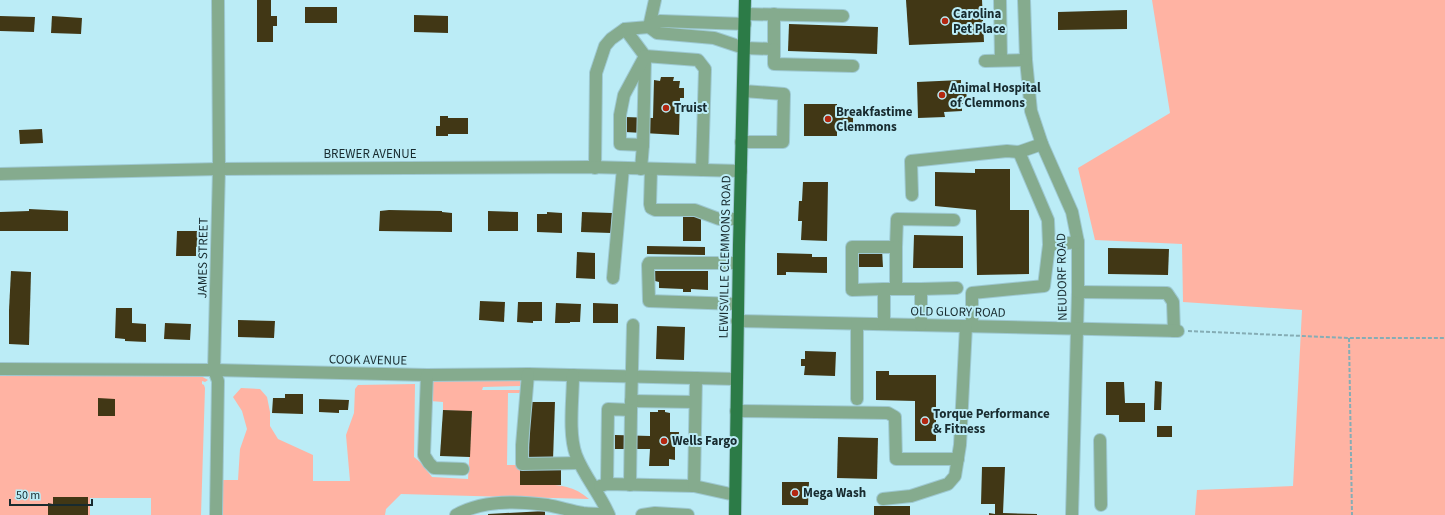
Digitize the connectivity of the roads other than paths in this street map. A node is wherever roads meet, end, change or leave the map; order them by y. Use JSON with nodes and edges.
{"nodes":[{"id":1,"x":218,"y":0,"type":"edge"},
{"id":2,"x":655,"y":0,"type":"edge"},
{"id":3,"x":745,"y":0,"type":"edge"},
{"id":4,"x":1000,"y":0,"type":"edge"},
{"id":5,"x":1024,"y":0,"type":"edge"},
{"id":6,"x":774,"y":14,"type":"junction"},
{"id":7,"x":843,"y":16,"type":"dead end"},
{"id":8,"x":745,"y":19,"type":"junction"},
{"id":9,"x":649,"y":27,"type":"junction"},
{"id":10,"x":625,"y":28,"type":"junction"},
{"id":11,"x":744,"y":48,"type":"junction"},
{"id":12,"x":774,"y":49,"type":"junction"},
{"id":13,"x":645,"y":56,"type":"junction"},
{"id":14,"x":1001,"y":60,"type":"junction"},
{"id":15,"x":1026,"y":60,"type":"junction"},
{"id":16,"x":985,"y":61,"type":"dead end"},
{"id":17,"x":853,"y":66,"type":"dead end"},
{"id":18,"x":743,"y":92,"type":"junction"},
{"id":19,"x":741,"y":142,"type":"junction"},
{"id":20,"x":1042,"y":144,"type":"junction"},
{"id":21,"x":643,"y":145,"type":"junction"},
{"id":22,"x":1019,"y":152,"type":"junction"},
{"id":23,"x":595,"y":168,"type":"junction"},
{"id":24,"x":623,"y":168,"type":"junction"},
{"id":25,"x":219,"y":169,"type":"junction"},
{"id":26,"x":646,"y":169,"type":"junction"},
{"id":27,"x":702,"y":170,"type":"junction"},
{"id":28,"x":741,"y":171,"type":"junction"},
{"id":29,"x":0,"y":174,"type":"edge"},
{"id":30,"x":912,"y":196,"type":"dead end"},
{"id":31,"x":739,"y":219,"type":"junction"},
{"id":32,"x":954,"y":220,"type":"dead end"},
{"id":33,"x":1078,"y":242,"type":"junction"},
{"id":34,"x":1049,"y":246,"type":"junction"},
{"id":35,"x":896,"y":247,"type":"junction"},
{"id":36,"x":738,"y":262,"type":"junction"},
{"id":37,"x":612,"y":278,"type":"dead end"},
{"id":38,"x":957,"y":288,"type":"dead end"},
{"id":39,"x":890,"y":289,"type":"junction"},
{"id":40,"x":921,"y":289,"type":"junction"},
{"id":41,"x":1078,"y":292,"type":"junction"},
{"id":42,"x":738,"y":304,"type":"junction"},
{"id":43,"x":737,"y":321,"type":"junction"},
{"id":44,"x":857,"y":324,"type":"junction"},
{"id":45,"x":884,"y":324,"type":"junction"},
{"id":46,"x":633,"y":325,"type":"dead end"},
{"id":47,"x":921,"y":325,"type":"junction"},
{"id":48,"x":969,"y":326,"type":"junction"},
{"id":49,"x":1076,"y":328,"type":"junction"},
{"id":50,"x":0,"y":369,"type":"edge"},
{"id":51,"x":214,"y":370,"type":"junction"},
{"id":52,"x":528,"y":374,"type":"junction"},
{"id":53,"x":427,"y":375,"type":"junction"},
{"id":54,"x":573,"y":375,"type":"junction"},
{"id":55,"x":632,"y":376,"type":"junction"},
{"id":56,"x":696,"y":378,"type":"junction"},
{"id":57,"x":736,"y":379,"type":"junction"},
{"id":58,"x":857,"y":399,"type":"dead end"},
{"id":59,"x":695,"y":402,"type":"junction"},
{"id":60,"x":631,"y":405,"type":"junction"},
{"id":61,"x":736,"y":411,"type":"junction"},
{"id":62,"x":1100,"y":440,"type":"dead end"},
{"id":63,"x":958,"y":459,"type":"junction"},
{"id":64,"x":580,"y":463,"type":"junction"},
{"id":65,"x":463,"y":469,"type":"dead end"},
{"id":66,"x":607,"y":484,"type":"junction"},
{"id":67,"x":630,"y":485,"type":"junction"},
{"id":68,"x":694,"y":486,"type":"junction"},
{"id":69,"x":594,"y":488,"type":"junction"},
{"id":70,"x":735,"y":495,"type":"junction"},
{"id":71,"x":883,"y":499,"type":"dead end"},
{"id":72,"x":1101,"y":504,"type":"dead end"},
{"id":73,"x":608,"y":514,"type":"edge"},
{"id":74,"x":216,"y":515,"type":"edge"},
{"id":75,"x":456,"y":515,"type":"edge"},
{"id":76,"x":642,"y":515,"type":"edge"},
{"id":77,"x":688,"y":515,"type":"edge"},
{"id":78,"x":735,"y":515,"type":"edge"},
{"id":79,"x":1072,"y":515,"type":"edge"}],
"edges":[{"from":1,"to":25,"type":"street","name":"JAMES STREET"},
{"from":2,"to":9,"type":"street"},
{"from":3,"to":8,"type":"main road","name":"LEWISVILLE CLEMMONS ROAD"},
{"from":4,"to":14,"type":"street"},
{"from":5,"to":15,"type":"street","name":"NEUDORF ROAD"},
{"from":6,"to":7,"type":"street"},
{"from":6,"to":8,"type":"street"},
{"from":6,"to":12,"type":"street"},
{"from":8,"to":9,"type":"street"},
{"from":8,"to":11,"type":"main road","name":"LEWISVILLE CLEMMONS ROAD"},
{"from":9,"to":10,"type":"street"},
{"from":9,"to":11,"type":"street"},
{"from":10,"to":13,"type":"street"},
{"from":10,"to":23,"type":"street"},
{"from":11,"to":12,"type":"street"},
{"from":11,"to":18,"type":"main road","name":"LEWISVILLE CLEMMONS ROAD"},
{"from":12,"to":17,"type":"street"},
{"from":13,"to":21,"type":"street"},
{"from":13,"to":21,"type":"street"},
{"from":13,"to":27,"type":"street"},
{"from":14,"to":15,"type":"street"},
{"from":14,"to":16,"type":"street"},
{"from":15,"to":20,"type":"street","name":"NEUDORF ROAD"},
{"from":18,"to":19,"type":"main road","name":"LEWISVILLE CLEMMONS ROAD"},
{"from":18,"to":19,"type":"street"},
{"from":19,"to":28,"type":"main road","name":"LEWISVILLE CLEMMONS ROAD"},
{"from":20,"to":22,"type":"street"},
{"from":20,"to":33,"type":"street","name":"NEUDORF ROAD"},
{"from":21,"to":26,"type":"street"},
{"from":22,"to":30,"type":"street"},
{"from":22,"to":34,"type":"street"},
{"from":23,"to":24,"type":"street","name":"BREWER AVENUE"},
{"from":23,"to":25,"type":"street","name":"BREWER AVENUE"},
{"from":24,"to":26,"type":"street","name":"BREWER AVENUE"},
{"from":24,"to":37,"type":"street"},
{"from":25,"to":29,"type":"street","name":"BREWER AVENUE"},
{"from":25,"to":51,"type":"street","name":"JAMES STREET"},
{"from":26,"to":27,"type":"street","name":"BREWER AVENUE"},
{"from":26,"to":31,"type":"street"},
{"from":27,"to":28,"type":"street","name":"BREWER AVENUE"},
{"from":28,"to":31,"type":"main road","name":"LEWISVILLE CLEMMONS ROAD"},
{"from":31,"to":36,"type":"main road","name":"LEWISVILLE CLEMMONS ROAD"},
{"from":32,"to":35,"type":"street"},
{"from":33,"to":34,"type":"street"},
{"from":33,"to":41,"type":"street","name":"NEUDORF ROAD"},
{"from":34,"to":48,"type":"street"},
{"from":35,"to":39,"type":"street"},
{"from":35,"to":39,"type":"street"},
{"from":36,"to":42,"type":"main road","name":"LEWISVILLE CLEMMONS ROAD"},
{"from":36,"to":42,"type":"street"},
{"from":38,"to":40,"type":"street"},
{"from":39,"to":40,"type":"street"},
{"from":39,"to":45,"type":"street"},
{"from":40,"to":47,"type":"street"},
{"from":41,"to":49,"type":"street","name":"NEUDORF ROAD"},
{"from":41,"to":49,"type":"street","name":"OLD GLORY ROAD"},
{"from":42,"to":43,"type":"main road","name":"LEWISVILLE CLEMMONS ROAD"},
{"from":43,"to":44,"type":"street","name":"OLD GLORY ROAD"},
{"from":43,"to":57,"type":"main road","name":"LEWISVILLE CLEMMONS ROAD"},
{"from":44,"to":45,"type":"street","name":"OLD GLORY ROAD"},
{"from":44,"to":58,"type":"street"},
{"from":45,"to":47,"type":"street","name":"OLD GLORY ROAD"},
{"from":46,"to":55,"type":"street"},
{"from":47,"to":48,"type":"street","name":"OLD GLORY ROAD"},
{"from":48,"to":49,"type":"street","name":"OLD GLORY ROAD"},
{"from":48,"to":63,"type":"street"},
{"from":49,"to":79,"type":"street","name":"NEUDORF ROAD"},
{"from":50,"to":51,"type":"street","name":"COOK AVENUE"},
{"from":51,"to":53,"type":"street","name":"COOK AVENUE"},
{"from":51,"to":74,"type":"street","name":"JAMES STREET"},
{"from":52,"to":53,"type":"street","name":"COOK AVENUE"},
{"from":52,"to":54,"type":"street","name":"COOK AVENUE"},
{"from":52,"to":64,"type":"street"},
{"from":53,"to":65,"type":"street"},
{"from":54,"to":55,"type":"street","name":"COOK AVENUE"},
{"from":54,"to":64,"type":"street"},
{"from":55,"to":56,"type":"street","name":"COOK AVENUE"},
{"from":55,"to":60,"type":"street"},
{"from":56,"to":57,"type":"street","name":"COOK AVENUE"},
{"from":56,"to":59,"type":"street"},
{"from":57,"to":61,"type":"main road","name":"LEWISVILLE CLEMMONS ROAD"},
{"from":59,"to":60,"type":"street"},
{"from":59,"to":68,"type":"street"},
{"from":60,"to":66,"type":"street"},
{"from":60,"to":67,"type":"street"},
{"from":61,"to":63,"type":"street"},
{"from":61,"to":70,"type":"main road","name":"LEWISVILLE CLEMMONS ROAD"},
{"from":62,"to":72,"type":"street"},
{"from":63,"to":71,"type":"street"},
{"from":64,"to":69,"type":"street"},
{"from":66,"to":67,"type":"street"},
{"from":66,"to":69,"type":"street"},
{"from":67,"to":68,"type":"street"},
{"from":68,"to":70,"type":"street"},
{"from":69,"to":73,"type":"street"},
{"from":70,"to":78,"type":"main road","name":"LEWISVILLE CLEMMONS ROAD"},
{"from":73,"to":75,"type":"street"},
{"from":76,"to":77,"type":"street"}]}
